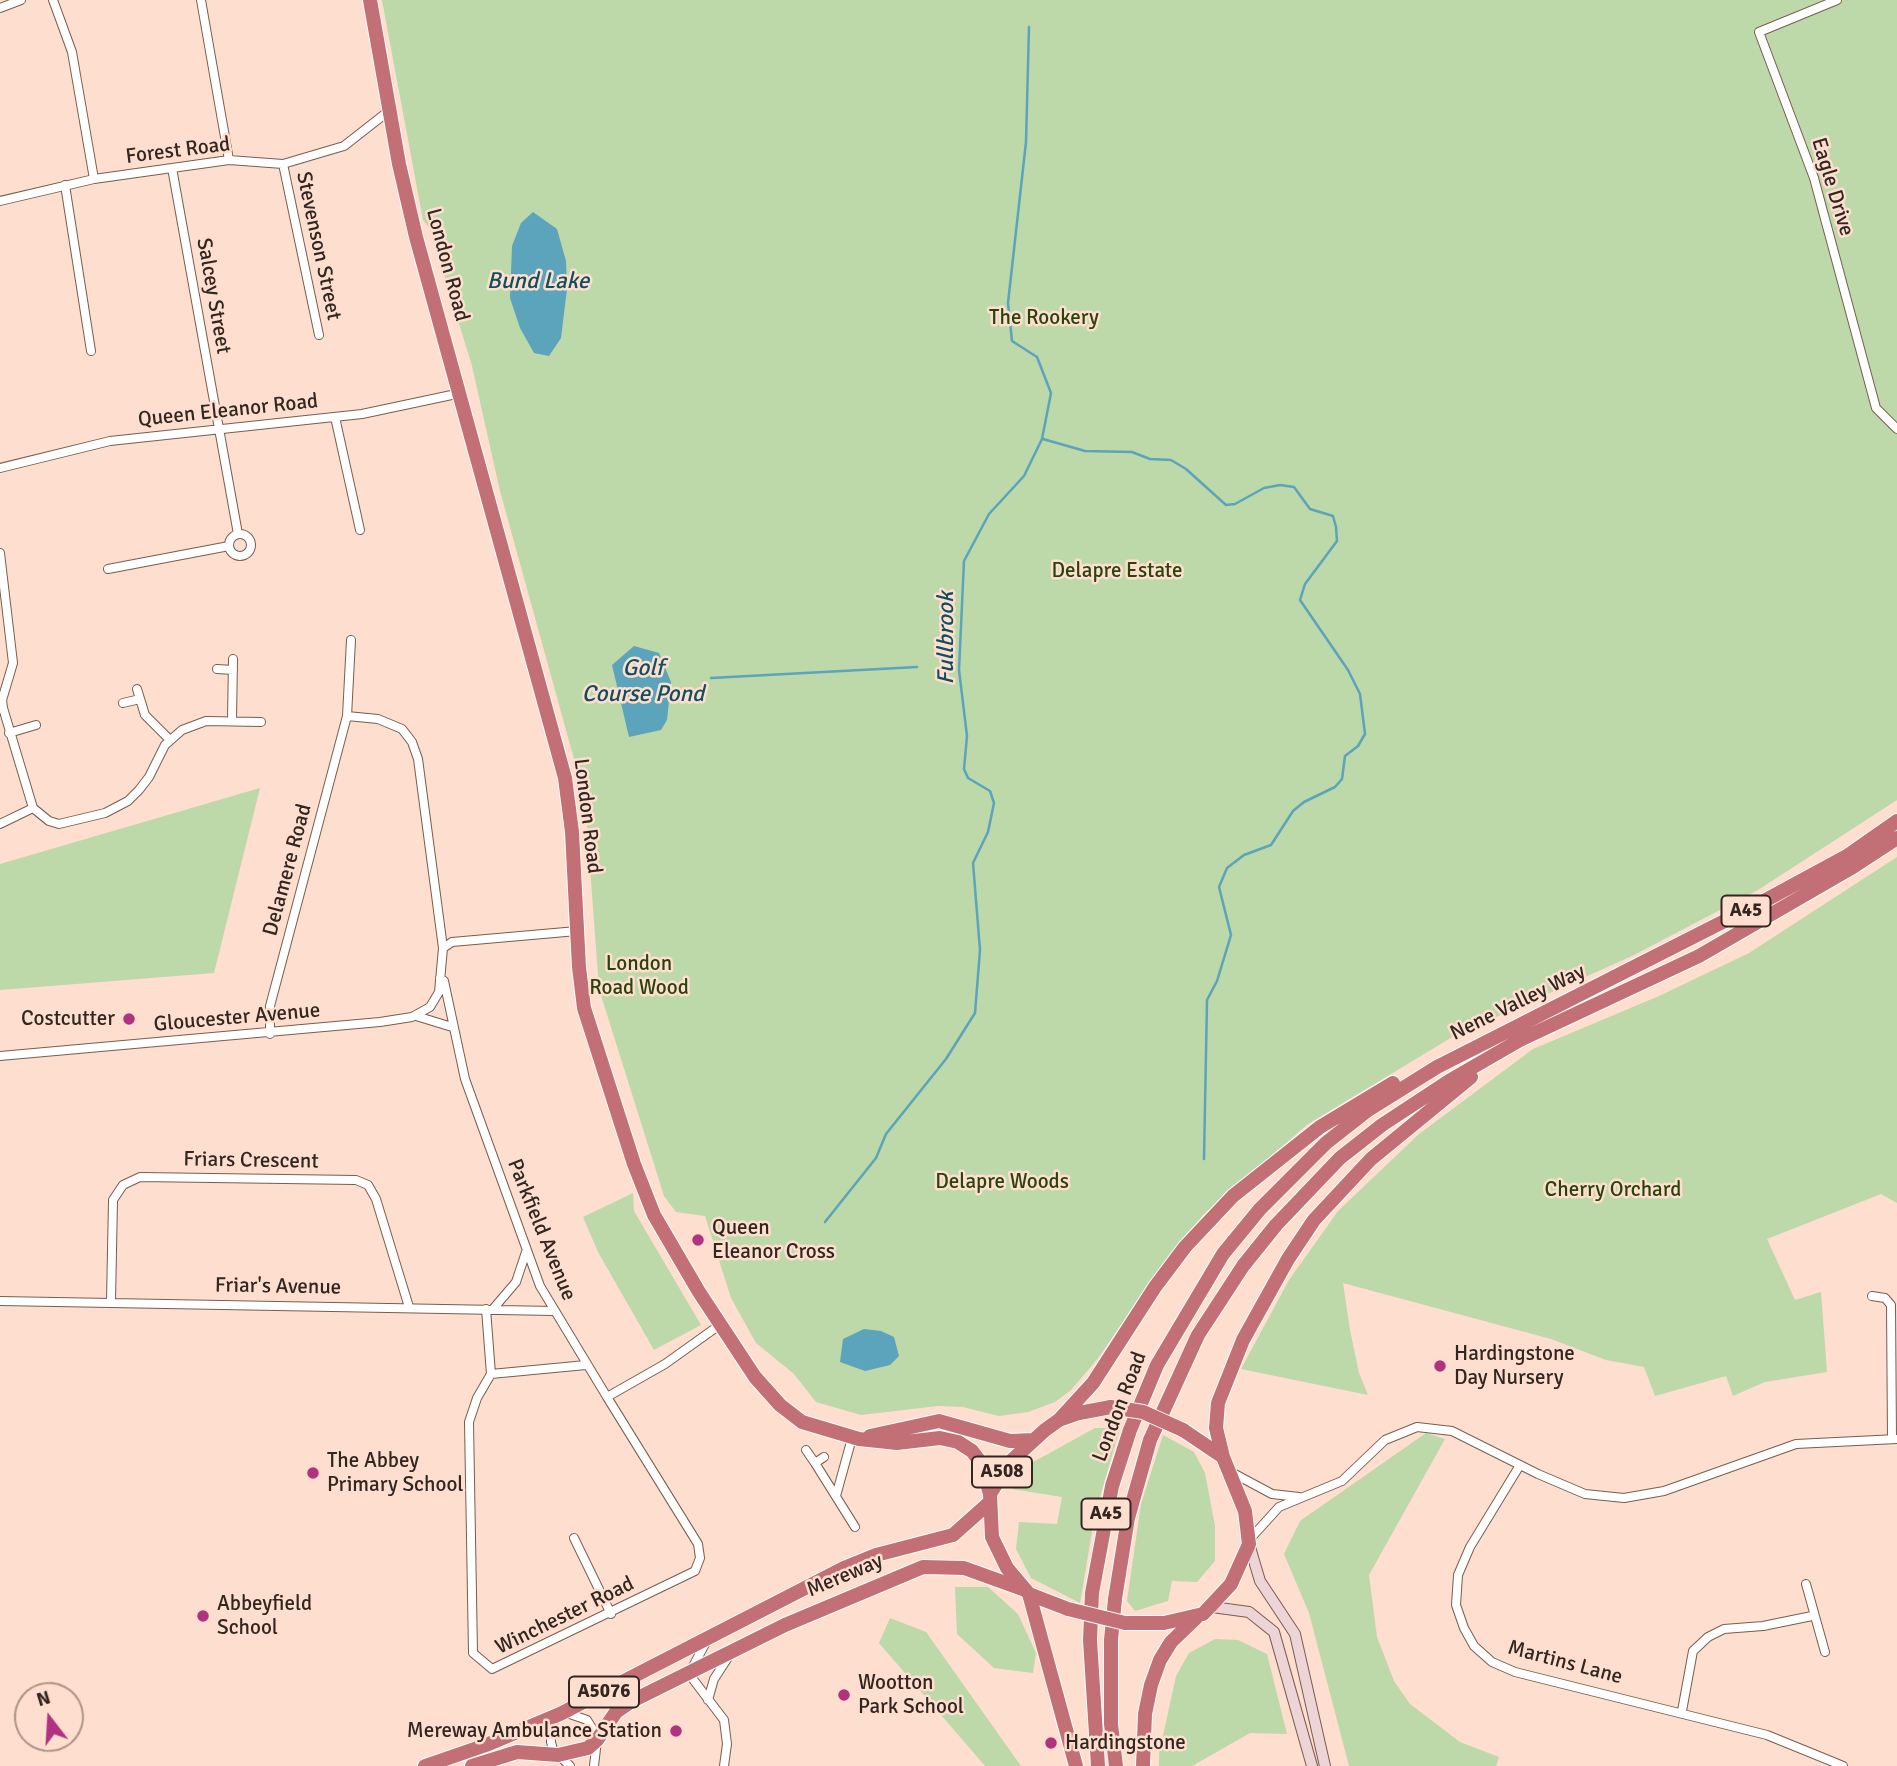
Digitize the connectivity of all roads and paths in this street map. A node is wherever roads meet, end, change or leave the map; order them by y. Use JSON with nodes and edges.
{"nodes":[{"id":1,"x":21,"y":0,"type":"edge"},
{"id":2,"x":53,"y":0,"type":"edge"},
{"id":3,"x":201,"y":0,"type":"edge"},
{"id":4,"x":370,"y":0,"type":"edge"},
{"id":5,"x":1837,"y":0,"type":"edge"},
{"id":6,"x":0,"y":8,"type":"edge"},
{"id":7,"x":390,"y":110,"type":"junction"},
{"id":8,"x":229,"y":160,"type":"junction"},
{"id":9,"x":283,"y":164,"type":"junction"},
{"id":10,"x":172,"y":168,"type":"junction"},
{"id":11,"x":94,"y":179,"type":"junction"},
{"id":12,"x":65,"y":185,"type":"junction"},
{"id":13,"x":0,"y":201,"type":"edge"},
{"id":14,"x":319,"y":335,"type":"dead end"},
{"id":15,"x":91,"y":351,"type":"dead end"},
{"id":16,"x":461,"y":393,"type":"junction"},
{"id":17,"x":335,"y":417,"type":"junction"},
{"id":18,"x":219,"y":429,"type":"junction"},
{"id":19,"x":1897,"y":429,"type":"edge"},
{"id":20,"x":0,"y":468,"type":"edge"},
{"id":21,"x":360,"y":530,"type":"dead end"},
{"id":22,"x":238,"y":534,"type":"junction"},
{"id":23,"x":229,"y":546,"type":"junction"},
{"id":24,"x":0,"y":553,"type":"edge"},
{"id":25,"x":108,"y":569,"type":"dead end"},
{"id":26,"x":351,"y":640,"type":"dead end"},
{"id":27,"x":233,"y":659,"type":"dead end"},
{"id":28,"x":216,"y":669,"type":"dead end"},
{"id":29,"x":233,"y":670,"type":"junction"},
{"id":30,"x":137,"y":689,"type":"dead end"},
{"id":31,"x":140,"y":699,"type":"junction"},
{"id":32,"x":123,"y":703,"type":"dead end"},
{"id":33,"x":347,"y":716,"type":"junction"},
{"id":34,"x":232,"y":720,"type":"junction"},
{"id":35,"x":261,"y":722,"type":"dead end"},
{"id":36,"x":36,"y":725,"type":"dead end"},
{"id":37,"x":9,"y":733,"type":"junction"},
{"id":38,"x":170,"y":740,"type":"junction"},
{"id":39,"x":33,"y":808,"type":"junction"},
{"id":40,"x":1897,"y":821,"type":"edge"},
{"id":41,"x":0,"y":824,"type":"edge"},
{"id":42,"x":1897,"y":838,"type":"edge"},
{"id":43,"x":577,"y":931,"type":"junction"},
{"id":44,"x":443,"y":948,"type":"junction"},
{"id":45,"x":440,"y":978,"type":"junction"},
{"id":46,"x":1589,"y":991,"type":"junction"},
{"id":47,"x":416,"y":1016,"type":"junction"},
{"id":48,"x":452,"y":1027,"type":"junction"},
{"id":49,"x":270,"y":1034,"type":"junction"},
{"id":50,"x":1520,"y":1040,"type":"junction"},
{"id":51,"x":0,"y":1056,"type":"edge"},
{"id":52,"x":526,"y":1249,"type":"junction"},
{"id":53,"x":1205,"y":1282,"type":"joint"},
{"id":54,"x":1223,"y":1294,"type":"joint"},
{"id":55,"x":1872,"y":1296,"type":"dead end"},
{"id":56,"x":0,"y":1301,"type":"edge"},
{"id":57,"x":110,"y":1301,"type":"junction"},
{"id":58,"x":410,"y":1307,"type":"junction"},
{"id":59,"x":489,"y":1309,"type":"junction"},
{"id":60,"x":554,"y":1311,"type":"junction"},
{"id":61,"x":721,"y":1324,"type":"junction"},
{"id":62,"x":586,"y":1364,"type":"junction"},
{"id":63,"x":491,"y":1374,"type":"junction"},
{"id":64,"x":607,"y":1397,"type":"junction"},
{"id":65,"x":1059,"y":1420,"type":"junction"},
{"id":66,"x":855,"y":1438,"type":"junction"},
{"id":67,"x":1895,"y":1439,"type":"edge"},
{"id":68,"x":1032,"y":1440,"type":"junction"},
{"id":69,"x":806,"y":1450,"type":"dead end"},
{"id":70,"x":824,"y":1457,"type":"dead end"},
{"id":71,"x":1223,"y":1457,"type":"junction"},
{"id":72,"x":815,"y":1463,"type":"junction"},
{"id":73,"x":1520,"y":1465,"type":"junction"},
{"id":74,"x":1231,"y":1472,"type":"junction"},
{"id":75,"x":836,"y":1496,"type":"junction"},
{"id":76,"x":1306,"y":1496,"type":"junction"},
{"id":77,"x":989,"y":1498,"type":"junction"},
{"id":78,"x":855,"y":1527,"type":"dead end"},
{"id":79,"x":574,"y":1538,"type":"dead end"},
{"id":80,"x":1249,"y":1542,"type":"junction"},
{"id":81,"x":1806,"y":1584,"type":"dead end"},
{"id":82,"x":1027,"y":1592,"type":"junction"},
{"id":83,"x":1212,"y":1607,"type":"junction"},
{"id":84,"x":611,"y":1614,"type":"junction"},
{"id":85,"x":1812,"y":1616,"type":"junction"},
{"id":86,"x":1197,"y":1618,"type":"junction"},
{"id":87,"x":706,"y":1642,"type":"junction"},
{"id":88,"x":746,"y":1645,"type":"junction"},
{"id":89,"x":1825,"y":1652,"type":"dead end"},
{"id":90,"x":689,"y":1674,"type":"junction"},
{"id":91,"x":708,"y":1700,"type":"junction"},
{"id":92,"x":1682,"y":1711,"type":"junction"},
{"id":93,"x":561,"y":1714,"type":"junction"},
{"id":94,"x":597,"y":1740,"type":"junction"},
{"id":95,"x":558,"y":1755,"type":"junction"},
{"id":96,"x":425,"y":1766,"type":"edge"},
{"id":97,"x":472,"y":1766,"type":"edge"},
{"id":98,"x":570,"y":1766,"type":"edge"},
{"id":99,"x":594,"y":1766,"type":"edge"},
{"id":100,"x":724,"y":1766,"type":"edge"},
{"id":101,"x":1076,"y":1766,"type":"edge"},
{"id":102,"x":1098,"y":1766,"type":"edge"},
{"id":103,"x":1116,"y":1766,"type":"edge"},
{"id":104,"x":1143,"y":1766,"type":"edge"},
{"id":105,"x":1312,"y":1766,"type":"edge"},
{"id":106,"x":1325,"y":1766,"type":"edge"},
{"id":107,"x":1843,"y":1766,"type":"edge"}],
"edges":[{"from":1,"to":6,"type":"street"},
{"from":2,"to":11,"type":"street"},
{"from":3,"to":8,"type":"street"},
{"from":4,"to":7,"type":"highway","name":"London Road","number":"A508"},
{"from":5,"to":19,"type":"street","name":"Eagle Drive"},
{"from":7,"to":9,"type":"street","name":"Forest Road"},
{"from":7,"to":16,"type":"highway","name":"London Road","number":"A508"},
{"from":8,"to":9,"type":"street","name":"Forest Road"},
{"from":8,"to":10,"type":"street","name":"Forest Road"},
{"from":9,"to":14,"type":"street","name":"Stevenson Street"},
{"from":10,"to":11,"type":"street","name":"Forest Road"},
{"from":10,"to":18,"type":"street","name":"Salcey Street"},
{"from":11,"to":12,"type":"street","name":"Forest Road"},
{"from":12,"to":13,"type":"street","name":"Forest Road"},
{"from":12,"to":15,"type":"street"},
{"from":16,"to":17,"type":"street","name":"Queen Eleanor Road"},
{"from":16,"to":43,"type":"highway","name":"London Road","number":"A508"},
{"from":17,"to":18,"type":"street","name":"Queen Eleanor Road"},
{"from":17,"to":21,"type":"street"},
{"from":18,"to":20,"type":"street","name":"Queen Eleanor Road"},
{"from":18,"to":22,"type":"street","name":"Salcey Street"},
{"from":22,"to":23,"type":"street"},
{"from":22,"to":23,"type":"street"},
{"from":23,"to":25,"type":"street"},
{"from":24,"to":37,"type":"street"},
{"from":26,"to":33,"type":"street","name":"Delamere Road"},
{"from":27,"to":29,"type":"street"},
{"from":28,"to":29,"type":"street"},
{"from":29,"to":34,"type":"street"},
{"from":30,"to":31,"type":"street"},
{"from":31,"to":32,"type":"street"},
{"from":31,"to":38,"type":"street"},
{"from":33,"to":44,"type":"street"},
{"from":33,"to":49,"type":"street","name":"Delamere Road"},
{"from":34,"to":35,"type":"street"},
{"from":34,"to":38,"type":"street"},
{"from":36,"to":37,"type":"street"},
{"from":37,"to":39,"type":"street"},
{"from":38,"to":39,"type":"street"},
{"from":39,"to":41,"type":"street"},
{"from":40,"to":46,"type":"highway","name":"Nene Valley Way","number":"A45"},
{"from":42,"to":50,"type":"highway","name":"Nene Valley Way","number":"A45"},
{"from":43,"to":44,"type":"street"},
{"from":43,"to":61,"type":"highway","name":"London Road","number":"A508"},
{"from":44,"to":45,"type":"street"},
{"from":45,"to":47,"type":"street"},
{"from":45,"to":48,"type":"street","name":"Parkfield Avenue"},
{"from":46,"to":53,"type":"highway","name":"Nene Valley Way","number":"A45"},
{"from":46,"to":65,"type":"highway"},
{"from":47,"to":48,"type":"street"},
{"from":47,"to":49,"type":"street","name":"Gloucester Avenue"},
{"from":48,"to":52,"type":"street","name":"Parkfield Avenue"},
{"from":49,"to":51,"type":"street","name":"Gloucester Avenue"},
{"from":50,"to":54,"type":"highway","name":"Nene Valley Way","number":"A45"},
{"from":50,"to":71,"type":"highway"},
{"from":52,"to":59,"type":"street"},
{"from":52,"to":60,"type":"street","name":"Parkfield Avenue"},
{"from":53,"to":102,"type":"highway","name":"London Road","number":"A45"},
{"from":54,"to":103,"type":"highway","name":"London Road","number":"A45"},
{"from":55,"to":67,"type":"street"},
{"from":56,"to":57,"type":"street","name":"Friar's Avenue"},
{"from":57,"to":58,"type":"street","name":"Friar's Avenue"},
{"from":57,"to":58,"type":"street","name":"Friars Crescent"},
{"from":58,"to":59,"type":"street","name":"Friar's Avenue"},
{"from":59,"to":60,"type":"street","name":"Friar's Avenue"},
{"from":59,"to":63,"type":"street"},
{"from":60,"to":62,"type":"street","name":"Parkfield Avenue"},
{"from":61,"to":64,"type":"street"},
{"from":61,"to":66,"type":"highway","name":"London Road","number":"A508"},
{"from":62,"to":63,"type":"street"},
{"from":62,"to":64,"type":"street","name":"Parkfield Avenue"},
{"from":63,"to":84,"type":"street","name":"Winchester Road"},
{"from":64,"to":84,"type":"street","name":"Winchester Road"},
{"from":65,"to":68,"type":"highway","number":"A508"},
{"from":65,"to":71,"type":"highway","number":"A508","bridge":true},
{"from":66,"to":68,"type":"highway","number":"A508"},
{"from":66,"to":75,"type":"street"},
{"from":66,"to":77,"type":"highway","name":"London Road","number":"A508"},
{"from":67,"to":73,"type":"street"},
{"from":68,"to":77,"type":"highway","number":"A508"},
{"from":69,"to":72,"type":"street"},
{"from":70,"to":72,"type":"street"},
{"from":71,"to":74,"type":"highway","number":"A508"},
{"from":72,"to":75,"type":"street"},
{"from":73,"to":76,"type":"street"},
{"from":73,"to":92,"type":"street","name":"Martins Lane"},
{"from":74,"to":76,"type":"street"},
{"from":74,"to":80,"type":"highway","number":"A508"},
{"from":75,"to":78,"type":"street"},
{"from":76,"to":80,"type":"street"},
{"from":77,"to":82,"type":"highway","number":"A508"},
{"from":77,"to":87,"type":"highway","name":"Mereway","number":"A5076"},
{"from":79,"to":84,"type":"street"},
{"from":80,"to":83,"type":"highway"},
{"from":80,"to":106,"type":"main road"},
{"from":81,"to":85,"type":"street"},
{"from":82,"to":86,"type":"highway","bridge":true},
{"from":82,"to":88,"type":"highway","name":"Mereway","number":"A5076"},
{"from":82,"to":101,"type":"highway"},
{"from":83,"to":86,"type":"highway"},
{"from":83,"to":105,"type":"main road"},
{"from":85,"to":89,"type":"street"},
{"from":85,"to":92,"type":"street"},
{"from":86,"to":104,"type":"highway"},
{"from":87,"to":90,"type":"street"},
{"from":87,"to":93,"type":"highway","name":"Mereway","number":"A5076"},
{"from":88,"to":90,"type":"highway","name":"Mereway","number":"A5076"},
{"from":88,"to":91,"type":"street"},
{"from":90,"to":91,"type":"street"},
{"from":90,"to":94,"type":"highway","name":"Mereway","number":"A5076"},
{"from":91,"to":100,"type":"street"},
{"from":92,"to":107,"type":"street","name":"Martins Lane"},
{"from":93,"to":94,"type":"street"},
{"from":93,"to":95,"type":"street"},
{"from":93,"to":96,"type":"highway","name":"Mereway","number":"A5076"},
{"from":94,"to":95,"type":"highway","name":"Mereway","number":"A5076"},
{"from":94,"to":99,"type":"street"},
{"from":95,"to":97,"type":"highway","name":"Mereway","number":"A5076"},
{"from":95,"to":98,"type":"street"}]}
